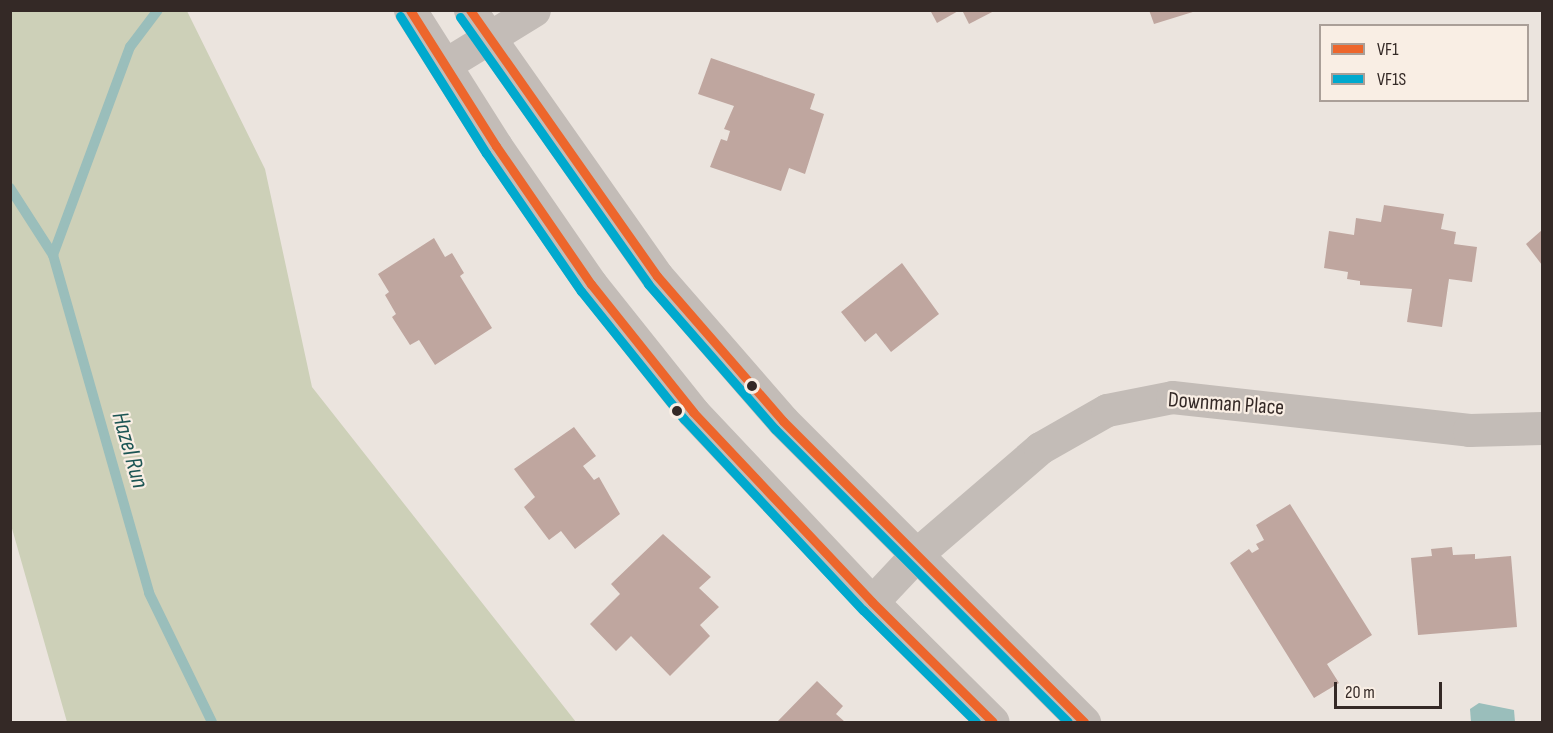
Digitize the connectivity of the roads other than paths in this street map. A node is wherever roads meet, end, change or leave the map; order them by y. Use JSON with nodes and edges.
{"nodes":[{"id":1,"x":410,"y":10,"type":"edge"},
{"id":2,"x":470,"y":10,"type":"edge"},
{"id":3,"x":534,"y":10,"type":"edge"},
{"id":4,"x":488,"y":39,"type":"junction"},
{"id":5,"x":446,"y":64,"type":"junction"},
{"id":6,"x":1542,"y":428,"type":"edge"},
{"id":7,"x":918,"y":553,"type":"junction"},
{"id":8,"x":872,"y":602,"type":"junction"},
{"id":9,"x":993,"y":723,"type":"edge"},
{"id":10,"x":1084,"y":723,"type":"edge"}],
"edges":[{"from":1,"to":5,"type":"street"},
{"from":2,"to":4,"type":"street"},
{"from":3,"to":4,"type":"street"},
{"from":4,"to":5,"type":"street"},
{"from":4,"to":7,"type":"street"},
{"from":5,"to":8,"type":"street"},
{"from":6,"to":7,"type":"street","name":"Downman Place"},
{"from":7,"to":8,"type":"street","name":"Downman Place"},
{"from":7,"to":10,"type":"street"},
{"from":8,"to":9,"type":"street"}]}
